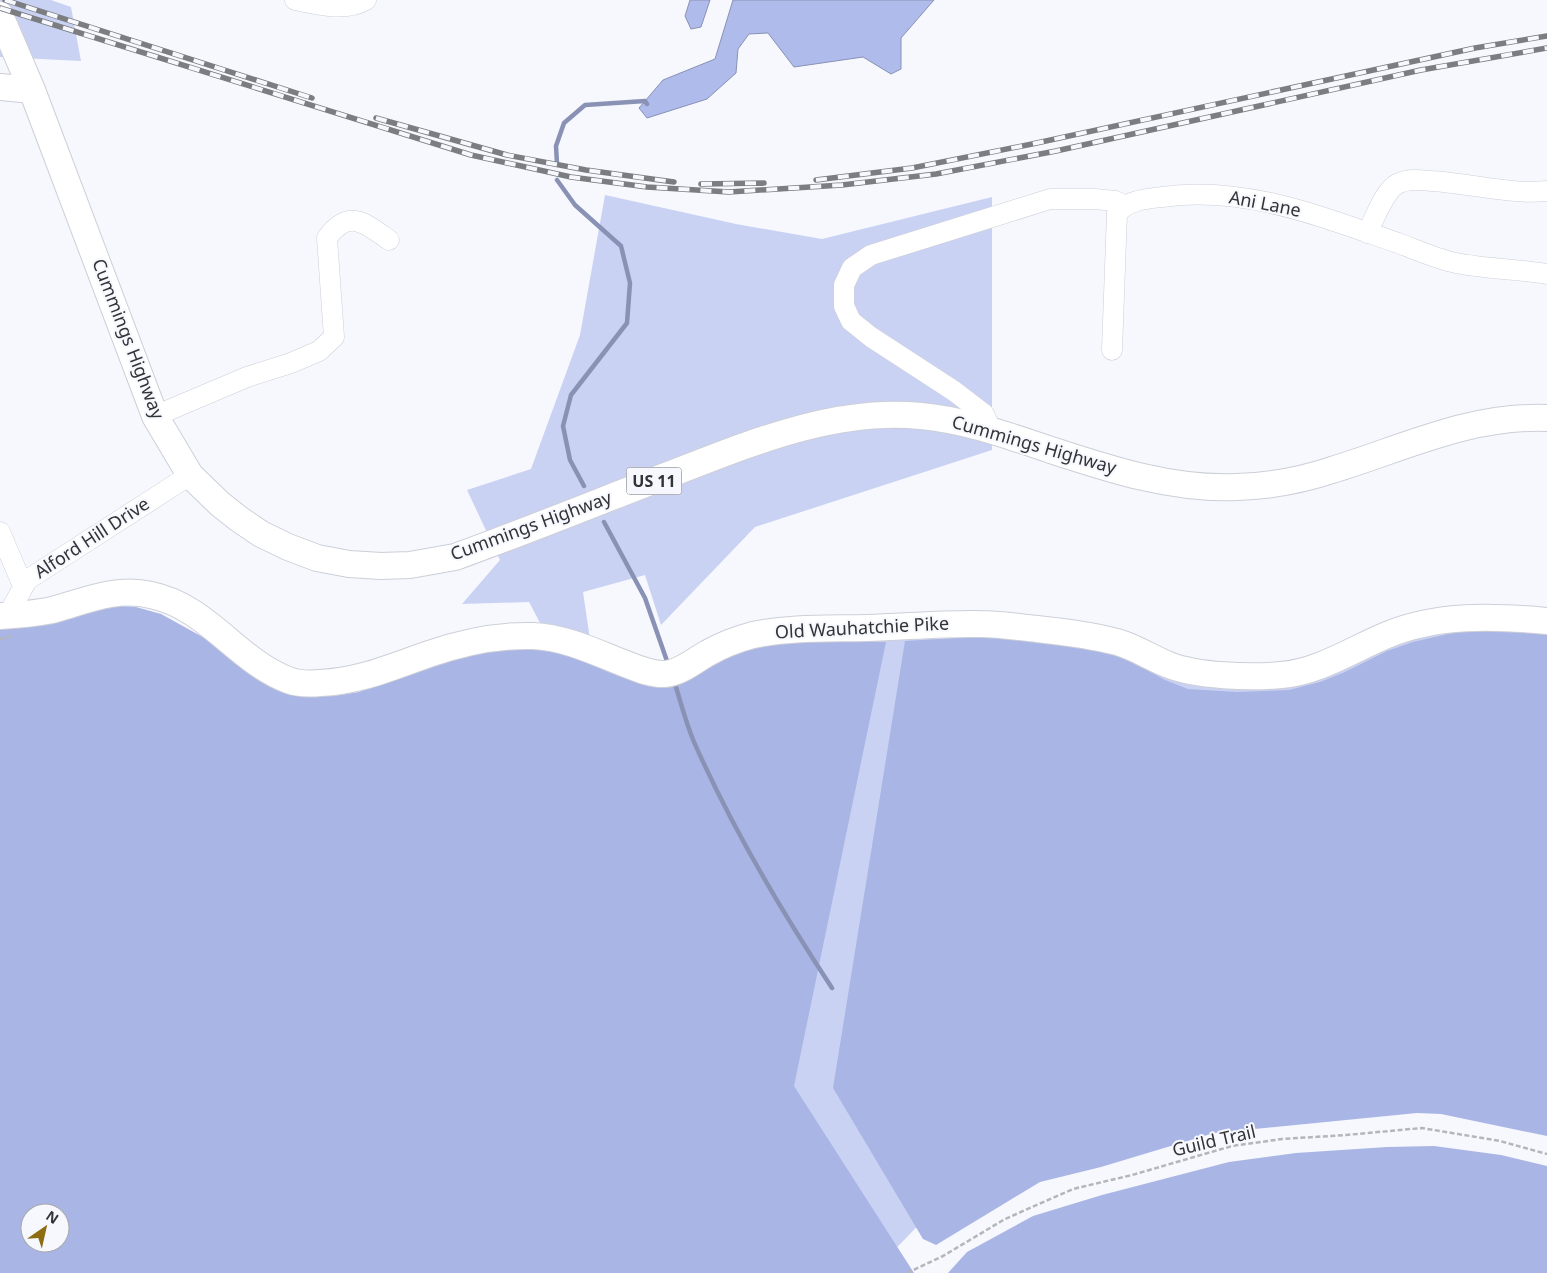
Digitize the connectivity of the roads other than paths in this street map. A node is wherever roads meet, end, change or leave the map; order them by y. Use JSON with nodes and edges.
{"nodes":[{"id":1,"x":295,"y":0,"type":"edge"},
{"id":2,"x":366,"y":0,"type":"edge"},
{"id":3,"x":4,"y":31,"type":"edge"},
{"id":4,"x":0,"y":87,"type":"edge"},
{"id":5,"x":32,"y":90,"type":"junction"},
{"id":6,"x":1547,"y":191,"type":"edge"},
{"id":7,"x":1124,"y":205,"type":"junction"},
{"id":8,"x":1367,"y":232,"type":"junction"},
{"id":9,"x":389,"y":240,"type":"dead end"},
{"id":10,"x":1547,"y":274,"type":"edge"},
{"id":11,"x":1112,"y":350,"type":"dead end"},
{"id":12,"x":156,"y":416,"type":"junction"},
{"id":13,"x":1547,"y":418,"type":"edge"},
{"id":14,"x":991,"y":430,"type":"junction"},
{"id":15,"x":190,"y":475,"type":"junction"},
{"id":16,"x":0,"y":532,"type":"edge"},
{"id":17,"x":23,"y":586,"type":"junction"},
{"id":18,"x":4,"y":615,"type":"edge"},
{"id":19,"x":1547,"y":621,"type":"edge"}],
"edges":[{"from":1,"to":2,"type":"street"},
{"from":3,"to":5,"type":"main road","name":"Cummings Highway","number":"US 11"},
{"from":4,"to":5,"type":"main road"},
{"from":5,"to":12,"type":"main road","name":"Cummings Highway","number":"US 11"},
{"from":6,"to":8,"type":"street"},
{"from":7,"to":8,"type":"street","name":"Ani Lane"},
{"from":7,"to":11,"type":"street"},
{"from":7,"to":14,"type":"street"},
{"from":8,"to":10,"type":"street","name":"Ani Lane"},
{"from":9,"to":12,"type":"street"},
{"from":12,"to":15,"type":"main road","name":"Cummings Highway","number":"US 11"},
{"from":13,"to":14,"type":"main road","name":"Cummings Highway","number":"US 11"},
{"from":14,"to":15,"type":"main road","name":"Cummings Highway","number":"US 11"},
{"from":15,"to":17,"type":"street","name":"Alford Hill Drive"},
{"from":16,"to":17,"type":"street"},
{"from":17,"to":18,"type":"street","name":"Alford Hill Drive"},
{"from":18,"to":19,"type":"main road","name":"Old Wauhatchie Pike"}]}
